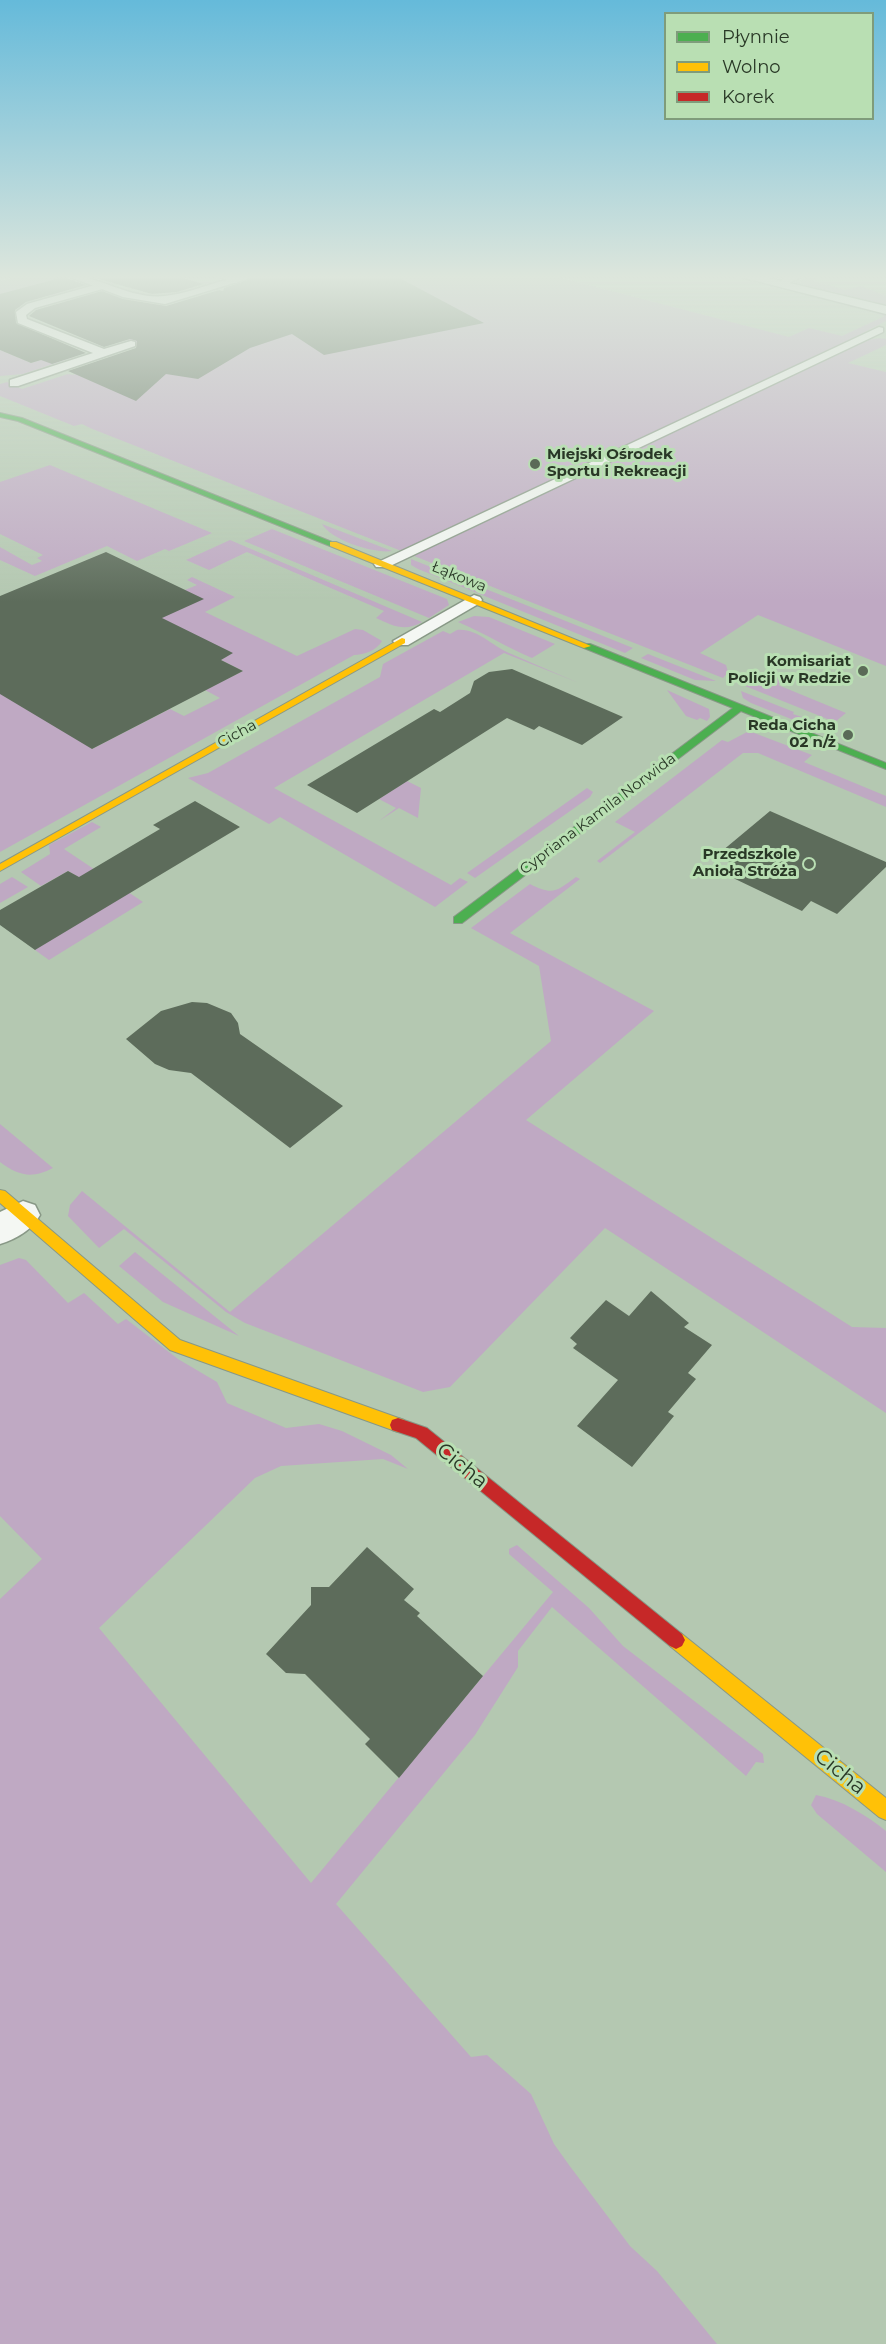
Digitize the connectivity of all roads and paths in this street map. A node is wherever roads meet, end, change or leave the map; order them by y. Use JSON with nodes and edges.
{"nodes":[{"id":1,"x":769,"y":383,"type":"edge"},
{"id":2,"x":0,"y":405,"type":"edge"},
{"id":3,"x":0,"y":415,"type":"edge"},
{"id":4,"x":20,"y":419,"type":"junction"},
{"id":5,"x":382,"y":564,"type":"junction"},
{"id":6,"x":474,"y":600,"type":"junction"},
{"id":7,"x":402,"y":641,"type":"joint"},
{"id":8,"x":739,"y":708,"type":"junction"},
{"id":9,"x":886,"y":766,"type":"edge"},
{"id":10,"x":0,"y":868,"type":"edge"},
{"id":11,"x":458,"y":920,"type":"dead end"},
{"id":12,"x":8,"y":1213,"type":"edge"},
{"id":13,"x":886,"y":1810,"type":"edge"}],
"edges":[{"from":1,"to":5,"type":"lane"},
{"from":2,"to":4,"type":"street","name":"Łąkowa"},
{"from":3,"to":4,"type":"street","name":"Łąkowa"},
{"from":4,"to":5,"type":"street","name":"Łąkowa"},
{"from":5,"to":6,"type":"street","name":"Łąkowa"},
{"from":6,"to":7,"type":"lane","name":"Cicha"},
{"from":6,"to":8,"type":"street","name":"Łąkowa"},
{"from":7,"to":10,"type":"street","name":"Cicha"},
{"from":8,"to":9,"type":"street","name":"Łąkowa"},
{"from":8,"to":11,"type":"street","name":"Cypriana Kamila Norwida"},
{"from":12,"to":13,"type":"street","name":"Cicha"}]}
